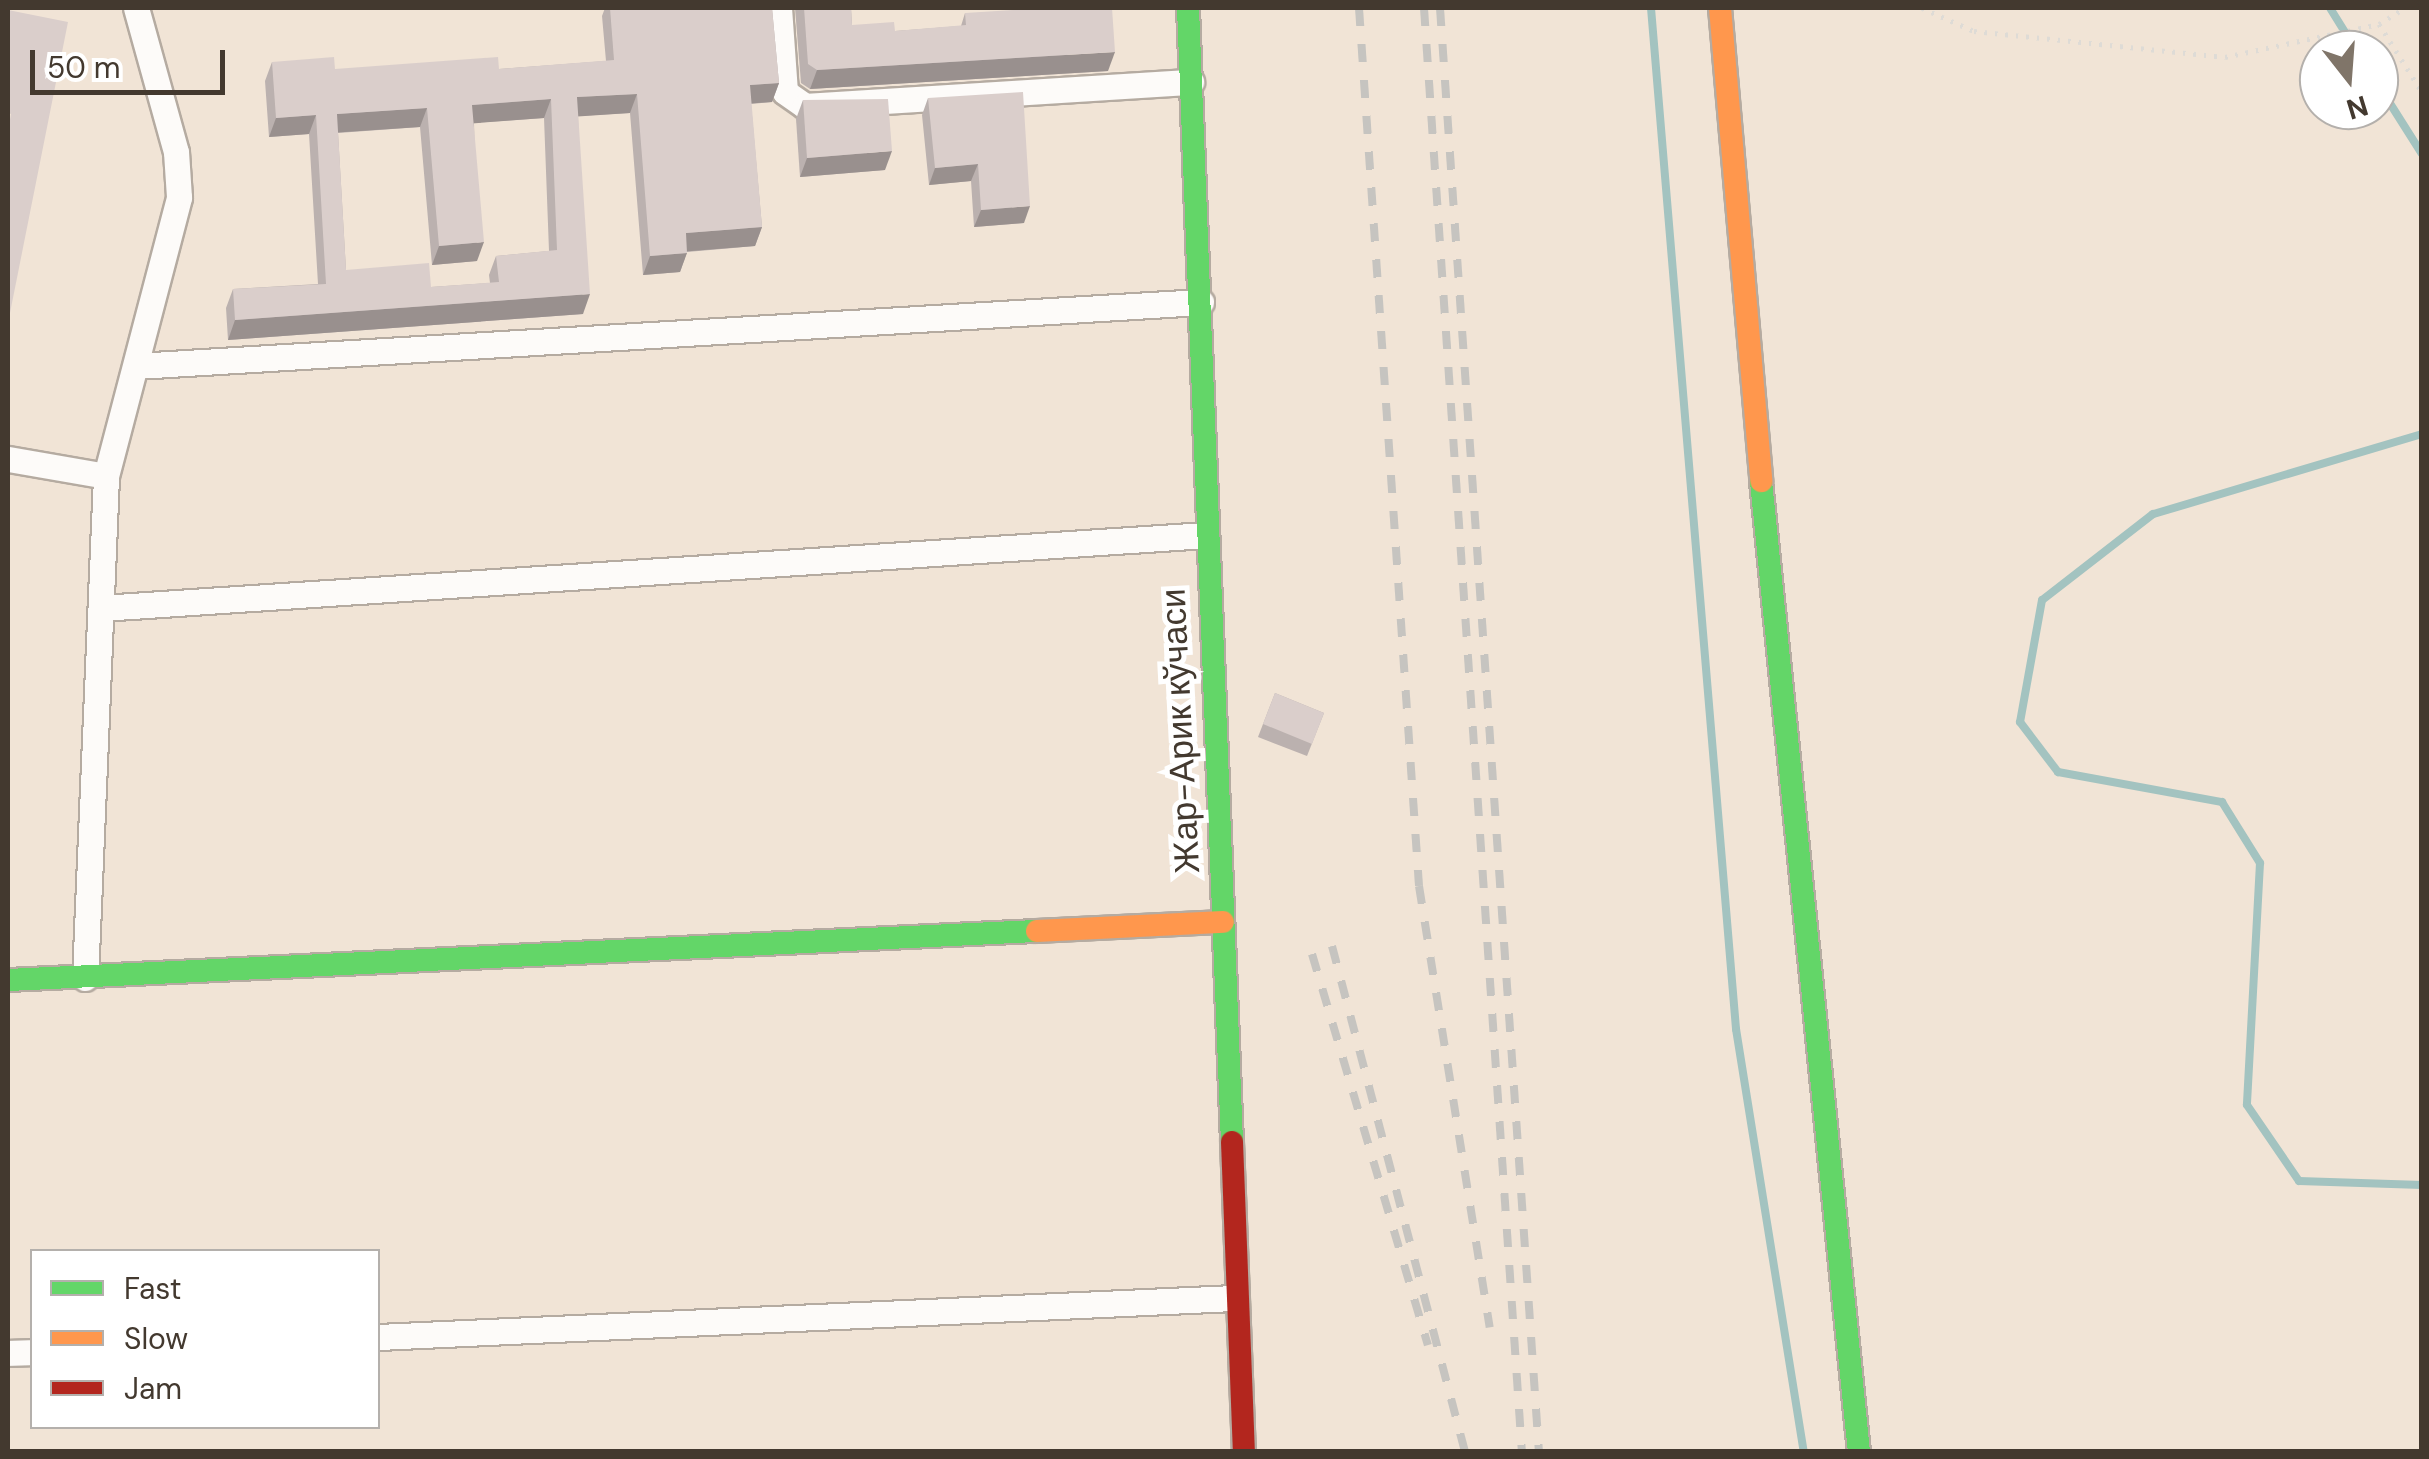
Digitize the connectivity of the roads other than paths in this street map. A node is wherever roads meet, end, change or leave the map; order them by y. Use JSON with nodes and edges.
{"nodes":[{"id":1,"x":136,"y":8,"type":"edge"},
{"id":2,"x":779,"y":8,"type":"edge"},
{"id":3,"x":1188,"y":8,"type":"edge"},
{"id":4,"x":1720,"y":8,"type":"edge"},
{"id":5,"x":1191,"y":82,"type":"junction"},
{"id":6,"x":1201,"y":302,"type":"junction"},
{"id":7,"x":136,"y":366,"type":"junction"},
{"id":8,"x":8,"y":459,"type":"edge"},
{"id":9,"x":106,"y":476,"type":"junction"},
{"id":10,"x":1206,"y":535,"type":"junction"},
{"id":11,"x":101,"y":608,"type":"junction"},
{"id":12,"x":1223,"y":922,"type":"junction"},
{"id":13,"x":85,"y":978,"type":"junction"},
{"id":14,"x":8,"y":980,"type":"edge"},
{"id":15,"x":1235,"y":1298,"type":"junction"},
{"id":16,"x":380,"y":1336,"type":"edge"},
{"id":17,"x":1244,"y":1452,"type":"edge"},
{"id":18,"x":1859,"y":1452,"type":"edge"}],
"edges":[{"from":1,"to":7,"type":"street"},
{"from":2,"to":5,"type":"street"},
{"from":3,"to":5,"type":"street","name":"Жар-Арик кўчаси"},
{"from":4,"to":18,"type":"street"},
{"from":5,"to":6,"type":"street","name":"Жар-Арик кўчаси"},
{"from":6,"to":7,"type":"street"},
{"from":6,"to":10,"type":"street","name":"Жар-Арик кўчаси"},
{"from":7,"to":9,"type":"street"},
{"from":8,"to":9,"type":"street"},
{"from":9,"to":11,"type":"street"},
{"from":10,"to":11,"type":"street"},
{"from":10,"to":12,"type":"street","name":"Жар-Арик кўчаси"},
{"from":11,"to":13,"type":"street"},
{"from":12,"to":13,"type":"street"},
{"from":12,"to":15,"type":"street","name":"Жар-Арик кўчаси"},
{"from":13,"to":14,"type":"street"},
{"from":15,"to":16,"type":"street"},
{"from":15,"to":17,"type":"street","name":"Жар-Арик кўчаси"}]}
